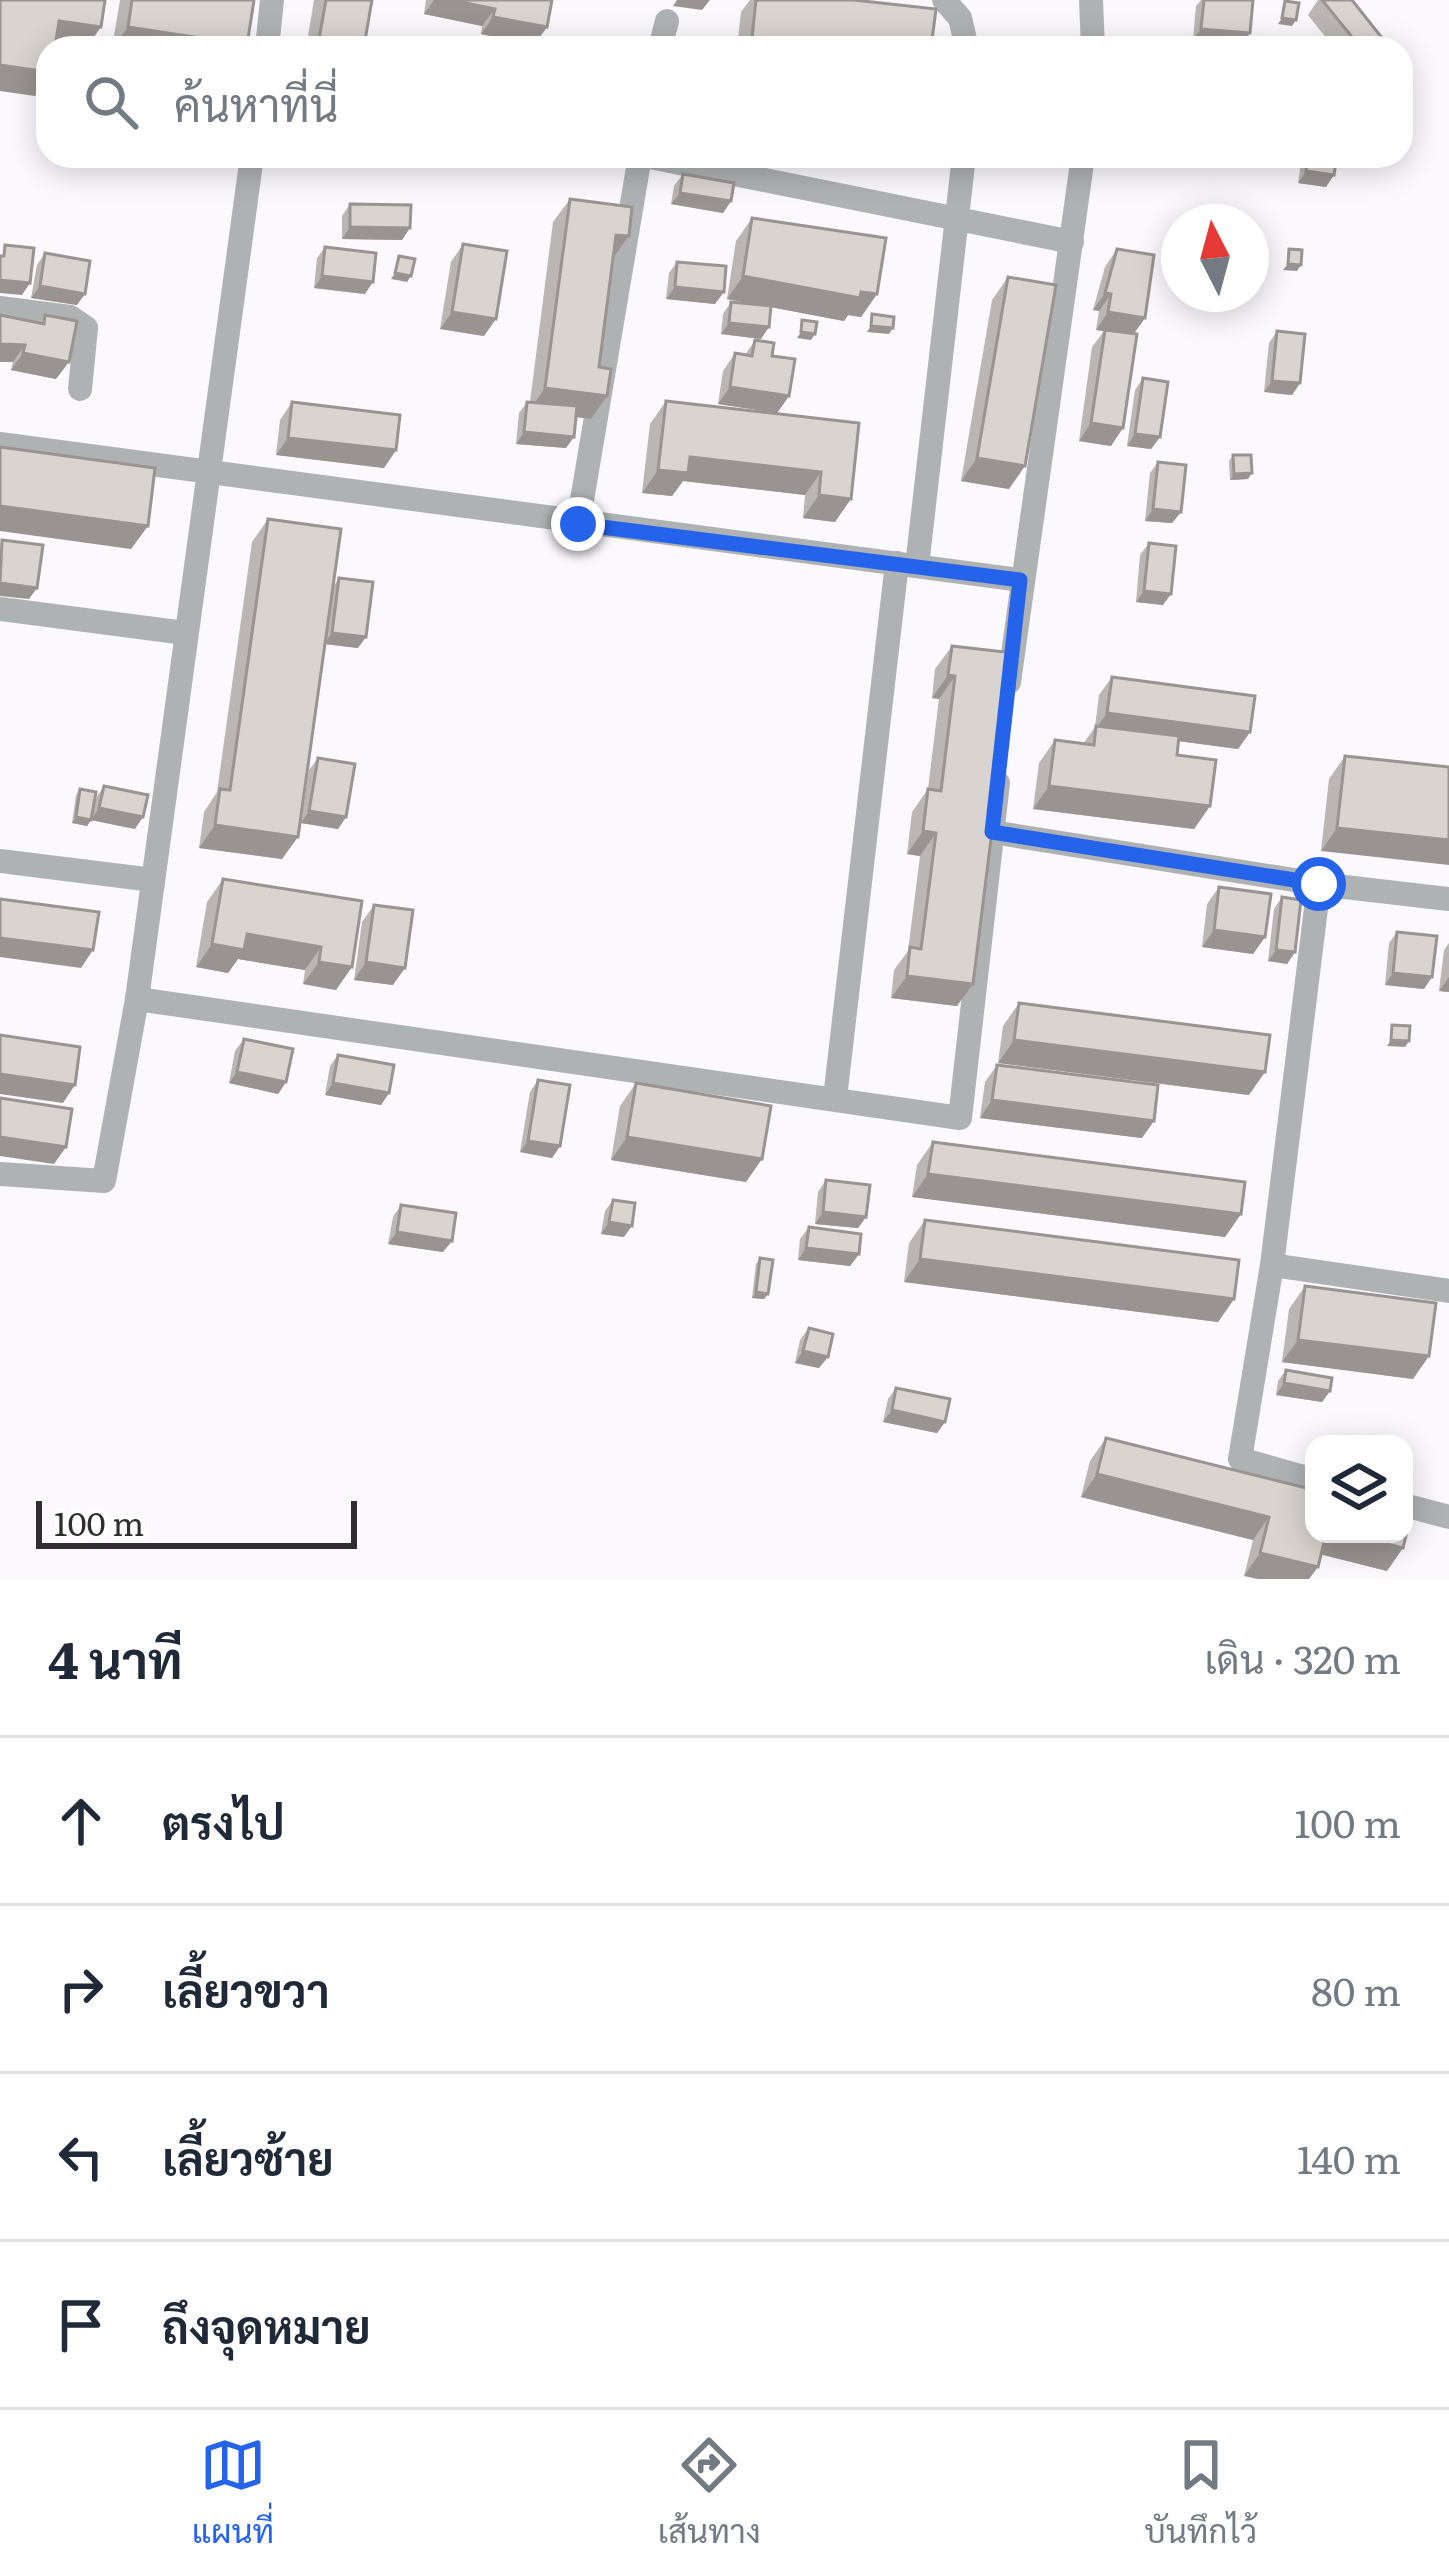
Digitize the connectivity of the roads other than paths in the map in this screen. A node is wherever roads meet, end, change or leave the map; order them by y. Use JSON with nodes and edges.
{"nodes":[{"id":1,"x":272,"y":0,"type":"edge"},
{"id":2,"x":944,"y":0,"type":"edge"},
{"id":3,"x":1091,"y":0,"type":"edge"},
{"id":4,"x":667,"y":21,"type":"dead end"},
{"id":5,"x":268,"y":36,"type":"edge"},
{"id":6,"x":663,"y":36,"type":"edge"},
{"id":7,"x":964,"y":36,"type":"edge"},
{"id":8,"x":1092,"y":36,"type":"edge"},
{"id":9,"x":250,"y":168,"type":"edge"},
{"id":10,"x":640,"y":168,"type":"edge"},
{"id":11,"x":699,"y":168,"type":"edge"},
{"id":12,"x":963,"y":168,"type":"edge"},
{"id":13,"x":1081,"y":168,"type":"edge"},
{"id":14,"x":960,"y":223,"type":"junction"},
{"id":15,"x":1072,"y":242,"type":"junction"},
{"id":16,"x":0,"y":308,"type":"edge"},
{"id":17,"x":80,"y":389,"type":"dead end"},
{"id":18,"x":0,"y":445,"type":"edge"},
{"id":19,"x":207,"y":476,"type":"junction"},
{"id":20,"x":578,"y":524,"type":"junction"},
{"id":21,"x":907,"y":565,"type":"junction"},
{"id":22,"x":1020,"y":580,"type":"junction"},
{"id":23,"x":0,"y":609,"type":"edge"},
{"id":24,"x":185,"y":633,"type":"junction"},
{"id":25,"x":1005,"y":717,"type":"edge"},
{"id":26,"x":1000,"y":763,"type":"edge"},
{"id":27,"x":992,"y":832,"type":"junction"},
{"id":28,"x":0,"y":861,"type":"edge"},
{"id":29,"x":154,"y":880,"type":"junction"},
{"id":30,"x":1319,"y":884,"type":"junction"},
{"id":31,"x":1449,"y":899,"type":"edge"},
{"id":32,"x":137,"y":999,"type":"junction"},
{"id":33,"x":835,"y":1098,"type":"junction"},
{"id":34,"x":0,"y":1174,"type":"edge"},
{"id":35,"x":1272,"y":1265,"type":"junction"},
{"id":36,"x":1449,"y":1291,"type":"edge"},
{"id":37,"x":1305,"y":1477,"type":"edge"},
{"id":38,"x":1413,"y":1507,"type":"edge"},
{"id":39,"x":1449,"y":1517,"type":"edge"}],
"edges":[{"from":1,"to":5,"type":"lane"},
{"from":2,"to":7,"type":"lane"},
{"from":3,"to":8,"type":"lane"},
{"from":4,"to":6,"type":"lane"},
{"from":9,"to":19,"type":"lane"},
{"from":10,"to":20,"type":"lane"},
{"from":11,"to":14,"type":"lane"},
{"from":12,"to":14,"type":"lane"},
{"from":13,"to":15,"type":"lane"},
{"from":14,"to":15,"type":"lane"},
{"from":14,"to":21,"type":"lane"},
{"from":15,"to":22,"type":"lane"},
{"from":16,"to":17,"type":"lane"},
{"from":18,"to":19,"type":"lane"},
{"from":19,"to":20,"type":"lane"},
{"from":19,"to":24,"type":"lane"},
{"from":20,"to":21,"type":"lane"},
{"from":21,"to":22,"type":"lane"},
{"from":21,"to":33,"type":"lane"},
{"from":22,"to":25,"type":"lane"},
{"from":23,"to":24,"type":"lane"},
{"from":24,"to":29,"type":"lane"},
{"from":26,"to":27,"type":"lane"},
{"from":27,"to":30,"type":"lane"},
{"from":27,"to":33,"type":"lane"},
{"from":28,"to":29,"type":"lane"},
{"from":29,"to":32,"type":"lane"},
{"from":30,"to":31,"type":"lane"},
{"from":30,"to":35,"type":"lane"},
{"from":32,"to":33,"type":"lane"},
{"from":32,"to":34,"type":"lane"},
{"from":35,"to":36,"type":"lane"},
{"from":35,"to":37,"type":"lane"},
{"from":38,"to":39,"type":"lane"}]}
